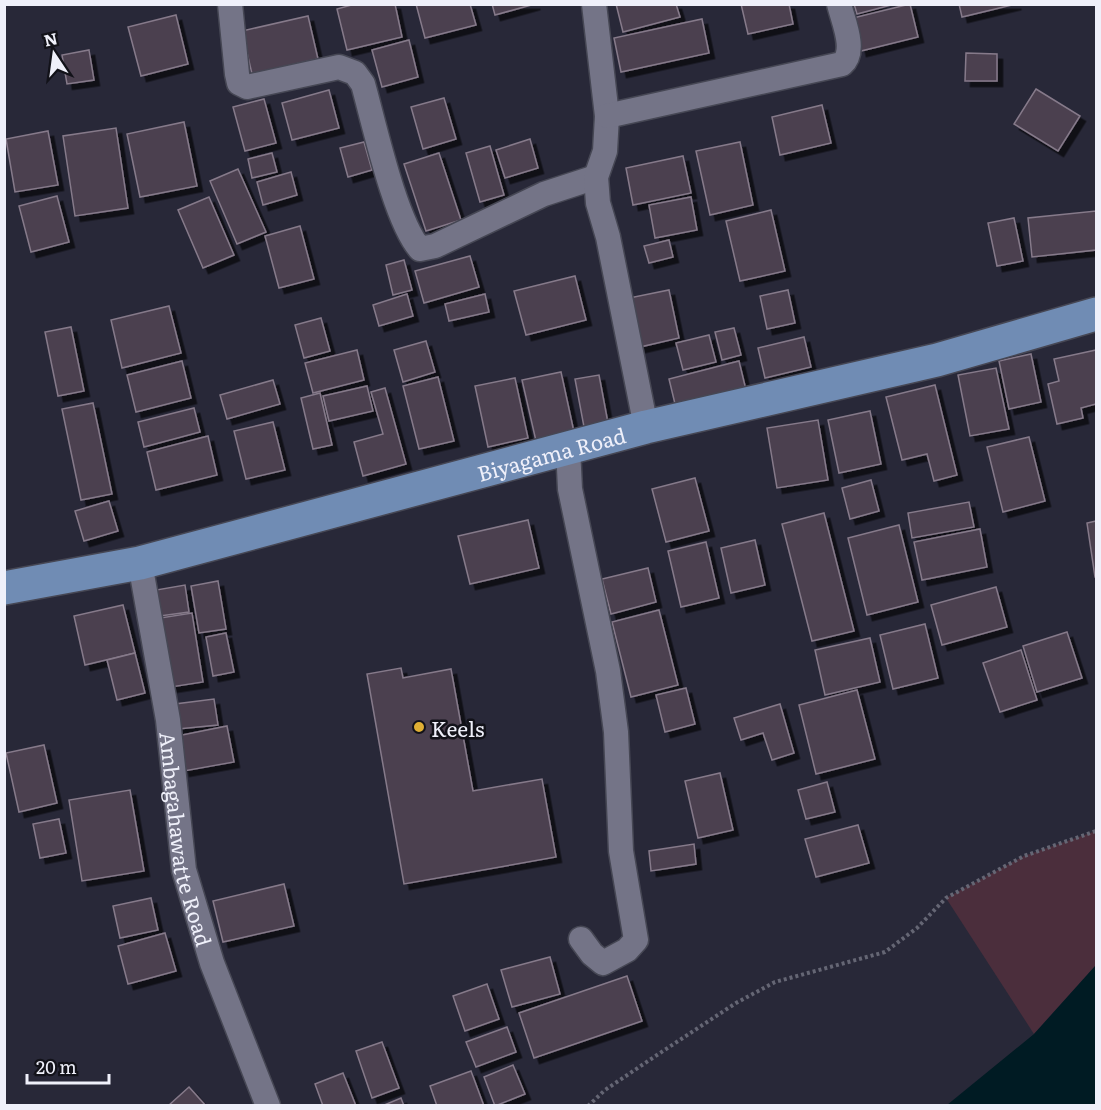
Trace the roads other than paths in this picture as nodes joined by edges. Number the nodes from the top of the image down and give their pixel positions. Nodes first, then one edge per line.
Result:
1 (230, 4) edge
2 (594, 4) edge
3 (839, 4) edge
4 (607, 116) junction
5 (596, 177) junction
6 (1096, 314) edge
7 (646, 427) junction
8 (568, 448) junction
9 (140, 563) junction
10 (4, 588) edge
11 (581, 939) dead end
12 (268, 1106) edge

1 - 5 street
2 - 4 street
3 - 4 street
4 - 5 street
5 - 7 street
6 - 7 main road, Biyagama Road
7 - 8 main road, Biyagama Road
8 - 9 main road, Biyagama Road
8 - 11 street
9 - 10 main road, Biyagama Road
9 - 12 street, Ambagahawatte Road

